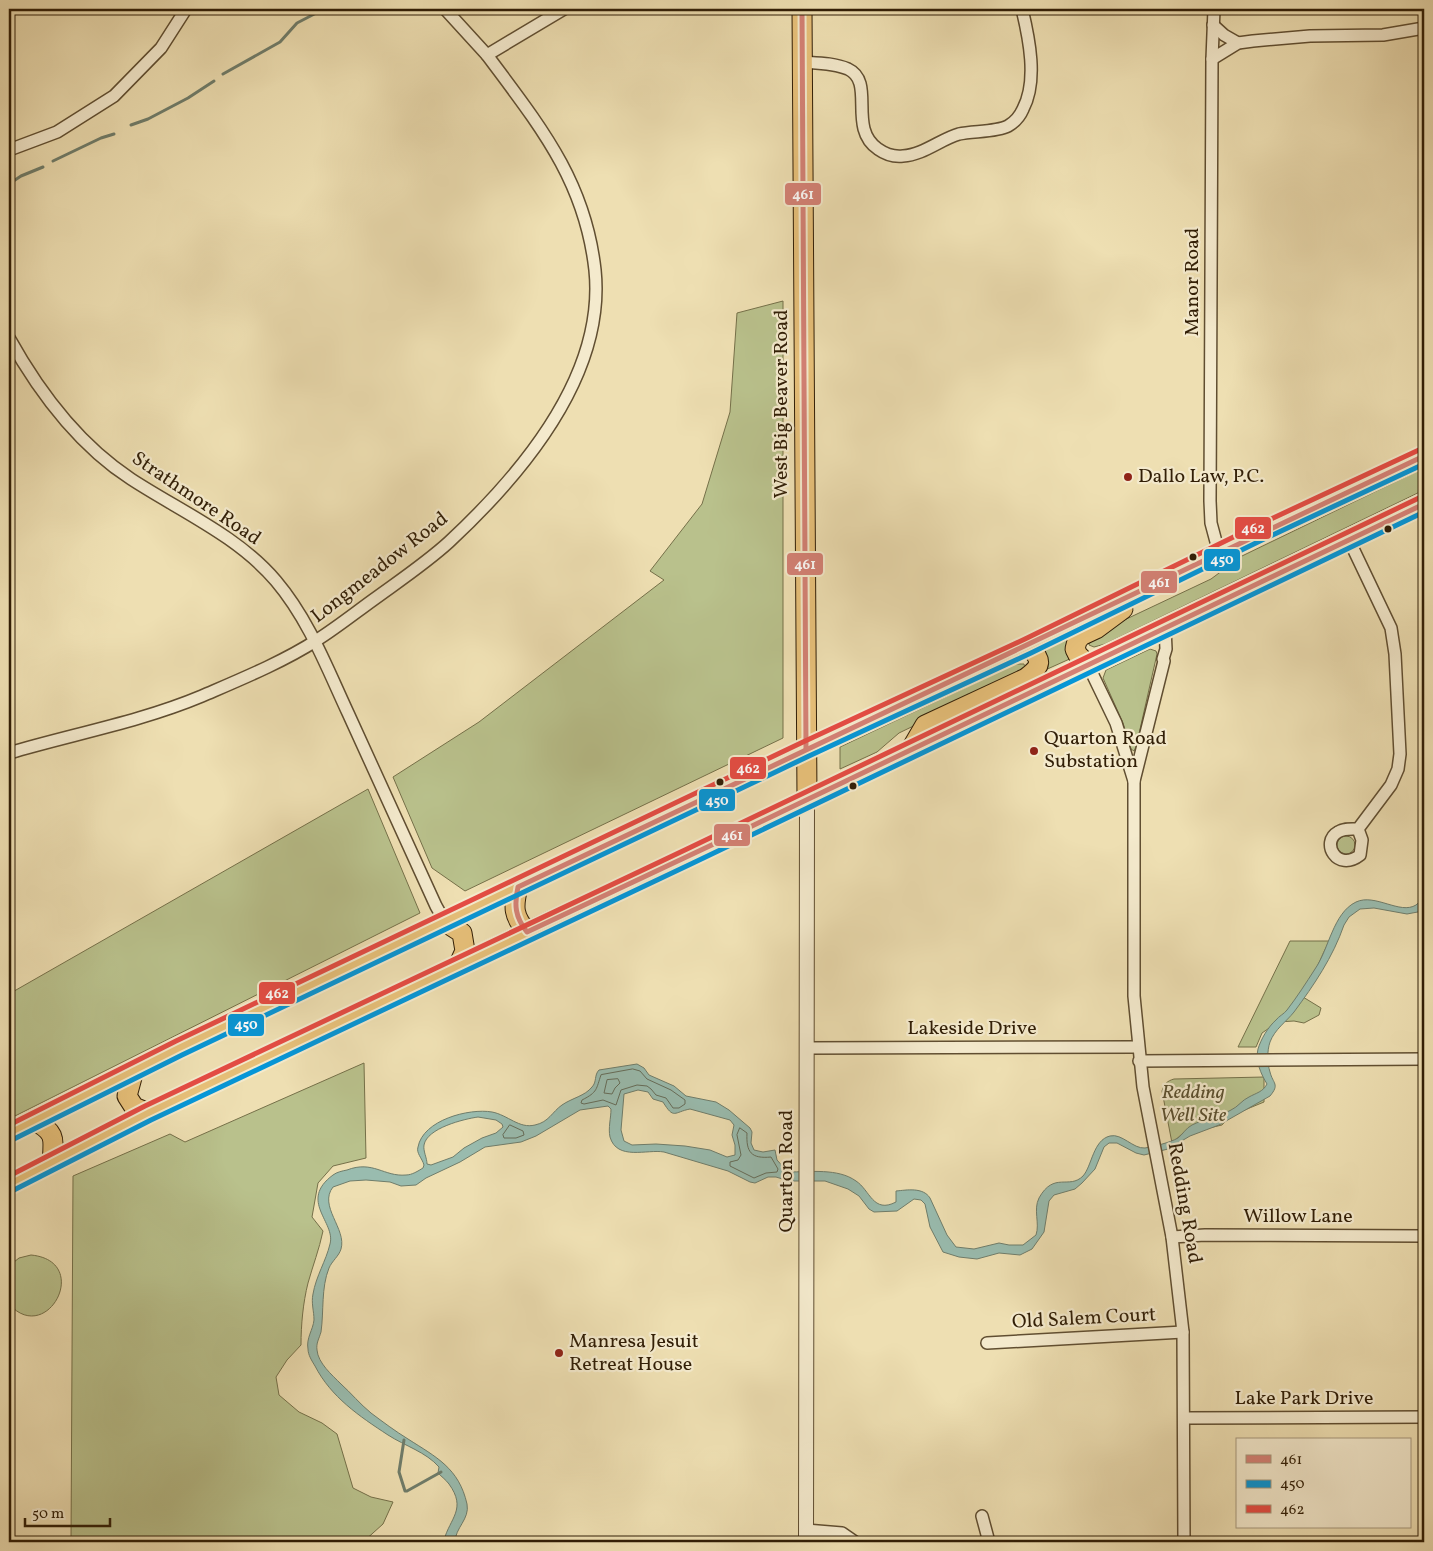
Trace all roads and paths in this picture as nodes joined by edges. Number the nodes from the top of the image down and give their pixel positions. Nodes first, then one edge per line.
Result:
1 (186, 9) edge
2 (445, 9) edge
3 (564, 9) edge
4 (802, 9) edge
5 (1021, 9) edge
6 (1214, 9) edge
7 (1213, 25) junction
8 (1424, 28) edge
9 (1238, 43) junction
10 (487, 55) junction
11 (1212, 60) junction
12 (803, 62) junction
13 (9, 150) edge
14 (9, 338) edge
15 (1424, 456) edge
16 (1424, 504) edge
17 (1350, 540) junction
18 (1219, 553) junction
19 (1149, 588) junction
20 (1165, 628) junction
21 (315, 641) junction
22 (1028, 646) junction
23 (1088, 665) junction
24 (806, 749) junction
25 (911, 749) junction
26 (9, 753) edge
27 (1134, 781) junction
28 (807, 799) junction
29 (1358, 829) dead end
30 (518, 887) junction
31 (445, 922) junction
32 (526, 932) junction
33 (459, 964) junction
34 (807, 1048) junction
35 (1138, 1048) junction
36 (1424, 1059) edge
37 (1139, 1061) junction
38 (134, 1070) junction
39 (148, 1112) junction
40 (33, 1120) junction
41 (9, 1133) edge
42 (52, 1162) junction
43 (9, 1184) edge
44 (1424, 1236) edge
45 (1172, 1237) junction
46 (1183, 1332) junction
47 (987, 1343) dead end
48 (1424, 1417) edge
49 (1185, 1418) junction
50 (982, 1516) dead end
51 (806, 1536) edge
52 (855, 1542) edge
53 (989, 1542) edge
54 (1184, 1542) edge

1 - 13 street
2 - 10 street, Longmeadow Road
3 - 10 street
4 - 12 main road, West Big Beaver Road
5 - 12 street
6 - 7 street, Manor Road
7 - 9 street
7 - 11 street, Manor Road
8 - 9 street
9 - 11 street
10 - 21 street, Longmeadow Road
11 - 18 street, Manor Road
12 - 24 main road, West Big Beaver Road
14 - 21 street, Strathmore Road
15 - 18 main road
16 - 17 main road
17 - 20 main road
17 - 29 street
18 - 19 main road
19 - 22 main road
19 - 23 main road
20 - 23 main road
20 - 27 street, Redding Road
21 - 26 street, Longmeadow Road
21 - 31 street, Strathmore Road
22 - 24 main road
22 - 25 main road
23 - 25 main road
23 - 27 street, Redding Road
24 - 28 main road, West Big Beaver Road
24 - 30 main road
25 - 28 main road
27 - 35 street, Redding Road
28 - 32 main road
28 - 34 street, Quarton Road
30 - 31 main road
30 - 32 main road
31 - 33 main road
31 - 38 main road
32 - 33 main road
33 - 39 main road
34 - 35 street, Lakeside Drive
34 - 51 street, Quarton Road
35 - 37 street, Redding Road
36 - 37 street
37 - 45 street, Redding Road
38 - 39 main road
38 - 40 main road
39 - 42 main road
40 - 41 main road
40 - 42 main road
42 - 43 main road
44 - 45 street, Willow Lane
45 - 46 street, Redding Road
46 - 47 street, Old Salem Court
46 - 49 street, Redding Road
48 - 49 street, Lake Park Drive
49 - 54 street, Redding Road
50 - 53 street
51 - 52 street

